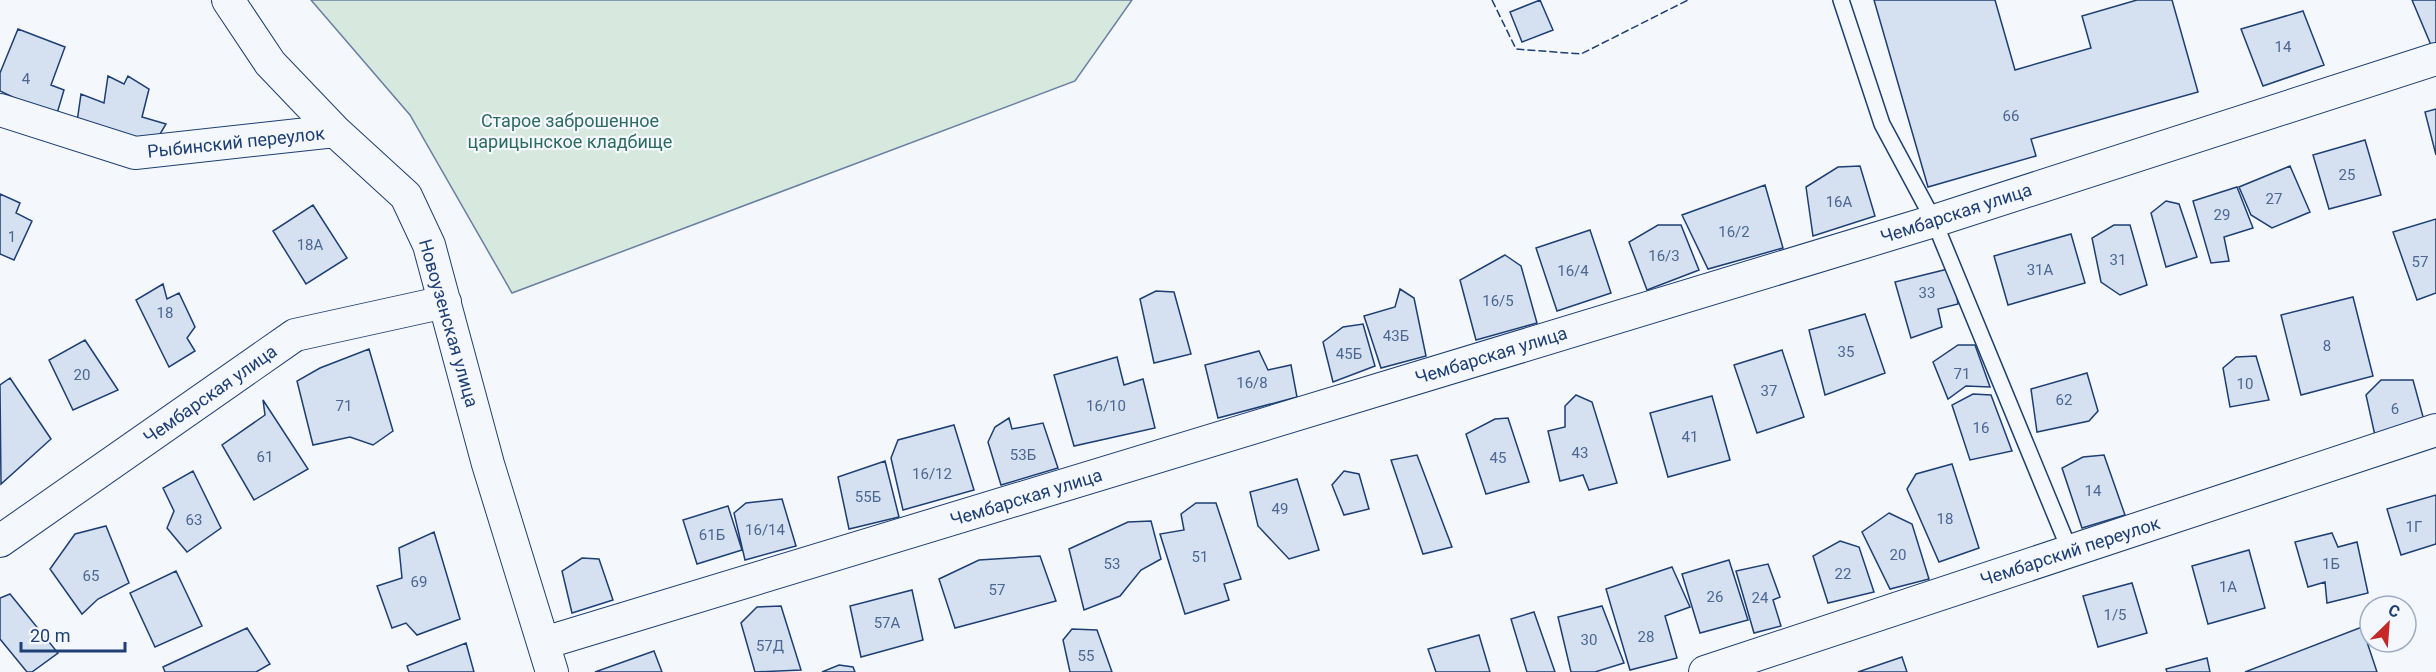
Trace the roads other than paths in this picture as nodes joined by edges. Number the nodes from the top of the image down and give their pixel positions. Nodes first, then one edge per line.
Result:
1 (228, 0) edge
2 (1841, 0) edge
3 (2436, 59) edge
4 (0, 110) edge
5 (335, 131) junction
6 (1934, 221) junction
7 (445, 302) junction
8 (2436, 430) edge
9 (0, 541) edge
10 (2070, 551) junction
11 (548, 657) edge
12 (1705, 672) edge

1 - 5 street, Новоузенская улица
2 - 6 lane
3 - 6 street, Чембарская улица
4 - 5 street, Рыбинский переулок
5 - 7 street, Новоузенская улица
6 - 10 lane
6 - 11 street, Чембарская улица
7 - 9 street, Чембарская улица
7 - 11 street, Новоузенская улица
8 - 10 street, Чембарский переулок
10 - 12 street, Чембарский переулок

